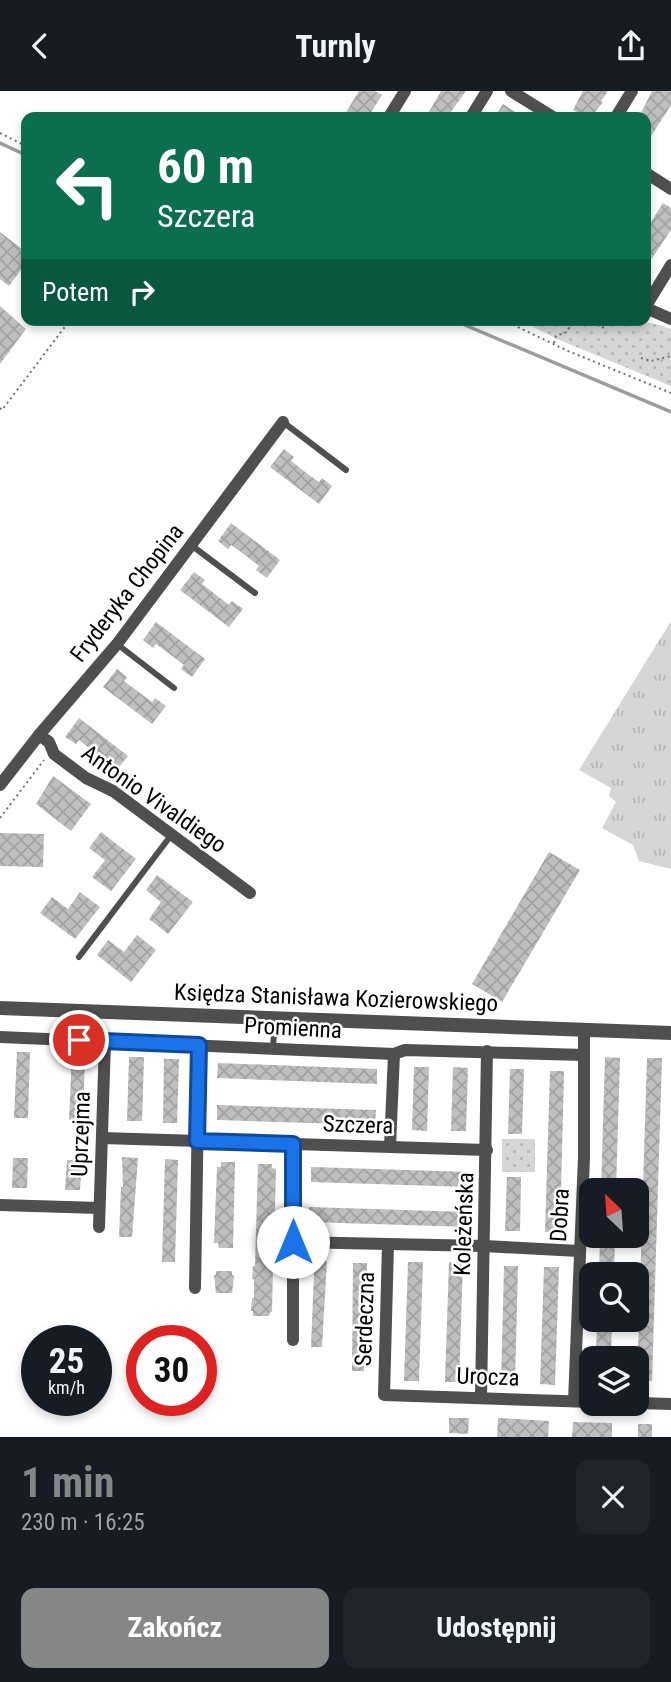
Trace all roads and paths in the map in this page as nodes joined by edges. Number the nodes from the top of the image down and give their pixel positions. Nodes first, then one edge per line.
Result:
1 (405, 91) edge
2 (487, 91) edge
3 (511, 91) edge
4 (632, 91) edge
5 (391, 112) edge
6 (474, 112) edge
7 (545, 112) edge
8 (619, 112) edge
9 (0, 133) edge
10 (21, 144) edge
11 (651, 176) edge
12 (671, 188) edge
13 (671, 265) edge
14 (651, 299) edge
15 (651, 309) edge
16 (671, 319) edge
17 (65, 326) edge
18 (516, 326) edge
19 (570, 326) edge
20 (600, 326) edge
21 (607, 330) dead end
22 (554, 344) junction
23 (671, 356) edge
24 (641, 358) dead end
25 (614, 363) dead end
26 (612, 368) junction
27 (671, 393) edge
28 (0, 408) edge
29 (283, 422) joint
30 (345, 470) dead end
31 (191, 545) junction
32 (255, 593) dead end
33 (117, 644) junction
34 (174, 688) dead end
35 (39, 734) junction
36 (52, 749) junction
37 (0, 785) edge
38 (0, 818) edge
39 (172, 834) junction
40 (250, 893) dead end
41 (79, 957) dead end
42 (0, 1008) edge
43 (275, 1019) junction
44 (584, 1030) junction
45 (671, 1033) edge
46 (0, 1037) edge
47 (105, 1041) junction
48 (199, 1045) junction
49 (273, 1048) junction
50 (487, 1052) junction
51 (394, 1054) junction
52 (584, 1055) junction
53 (102, 1138) junction
54 (197, 1141) junction
55 (293, 1144) junction
56 (390, 1147) junction
57 (487, 1150) junction
58 (0, 1205) edge
59 (99, 1208) junction
60 (99, 1227) dead end
61 (293, 1242) junction
62 (388, 1245) junction
63 (484, 1246) junction
64 (579, 1251) junction
65 (195, 1287) dead end
66 (293, 1340) dead end
67 (384, 1395) joint
68 (481, 1398) junction
69 (574, 1401) junction
70 (579, 1401) edge
71 (649, 1403) edge
72 (671, 1404) edge

1 - 5 street
2 - 6 street
3 - 7 street
4 - 8 street
9 - 10 path
11 - 12 street
13 - 14 street
15 - 16 street
17 - 28 path
18 - 22 path
19 - 22 path
20 - 21 path
22 - 26 path
23 - 24 path
25 - 26 path
26 - 27 path
29 - 30 lane
29 - 31 street, Fryderyka Chopina
31 - 32 lane
31 - 33 street, Fryderyka Chopina
33 - 34 lane
33 - 35 street, Fryderyka Chopina
35 - 36 street, Antonio Vivaldiego
35 - 37 street, Fryderyka Chopina
36 - 38 path
36 - 39 street, Antonio Vivaldiego
39 - 40 street, Antonio Vivaldiego
39 - 41 lane
42 - 43 street, Księdza Stanisława Kozierowskiego
43 - 44 street, Księdza Stanisława Kozierowskiego
43 - 49 lane
44 - 45 street, Księdza Stanisława Kozierowskiego
44 - 52 street, Dobra
46 - 47 street, Promienna
47 - 48 street, Promienna
47 - 53 street, Uprzejma
48 - 49 street, Promienna
48 - 54 street
49 - 51 street, Promienna
50 - 51 street, Promienna
50 - 52 street, Promienna
50 - 57 street, Koleżeńska
51 - 56 street
52 - 64 street, Dobra
53 - 54 street, Szczera
53 - 59 street, Uprzejma
54 - 55 street, Szczera
54 - 65 street
55 - 56 street, Szczera
55 - 61 street
56 - 57 street, Szczera
57 - 63 street, Koleżeńska
58 - 59 street
59 - 60 street, Uprzejma
61 - 62 street
61 - 66 street
62 - 63 street
62 - 67 street, Serdeczna
63 - 64 street
63 - 68 street, Koleżeńska
64 - 69 street, Dobra
67 - 68 street, Urocza
68 - 69 street, Urocza
69 - 70 street, Urocza
71 - 72 street

